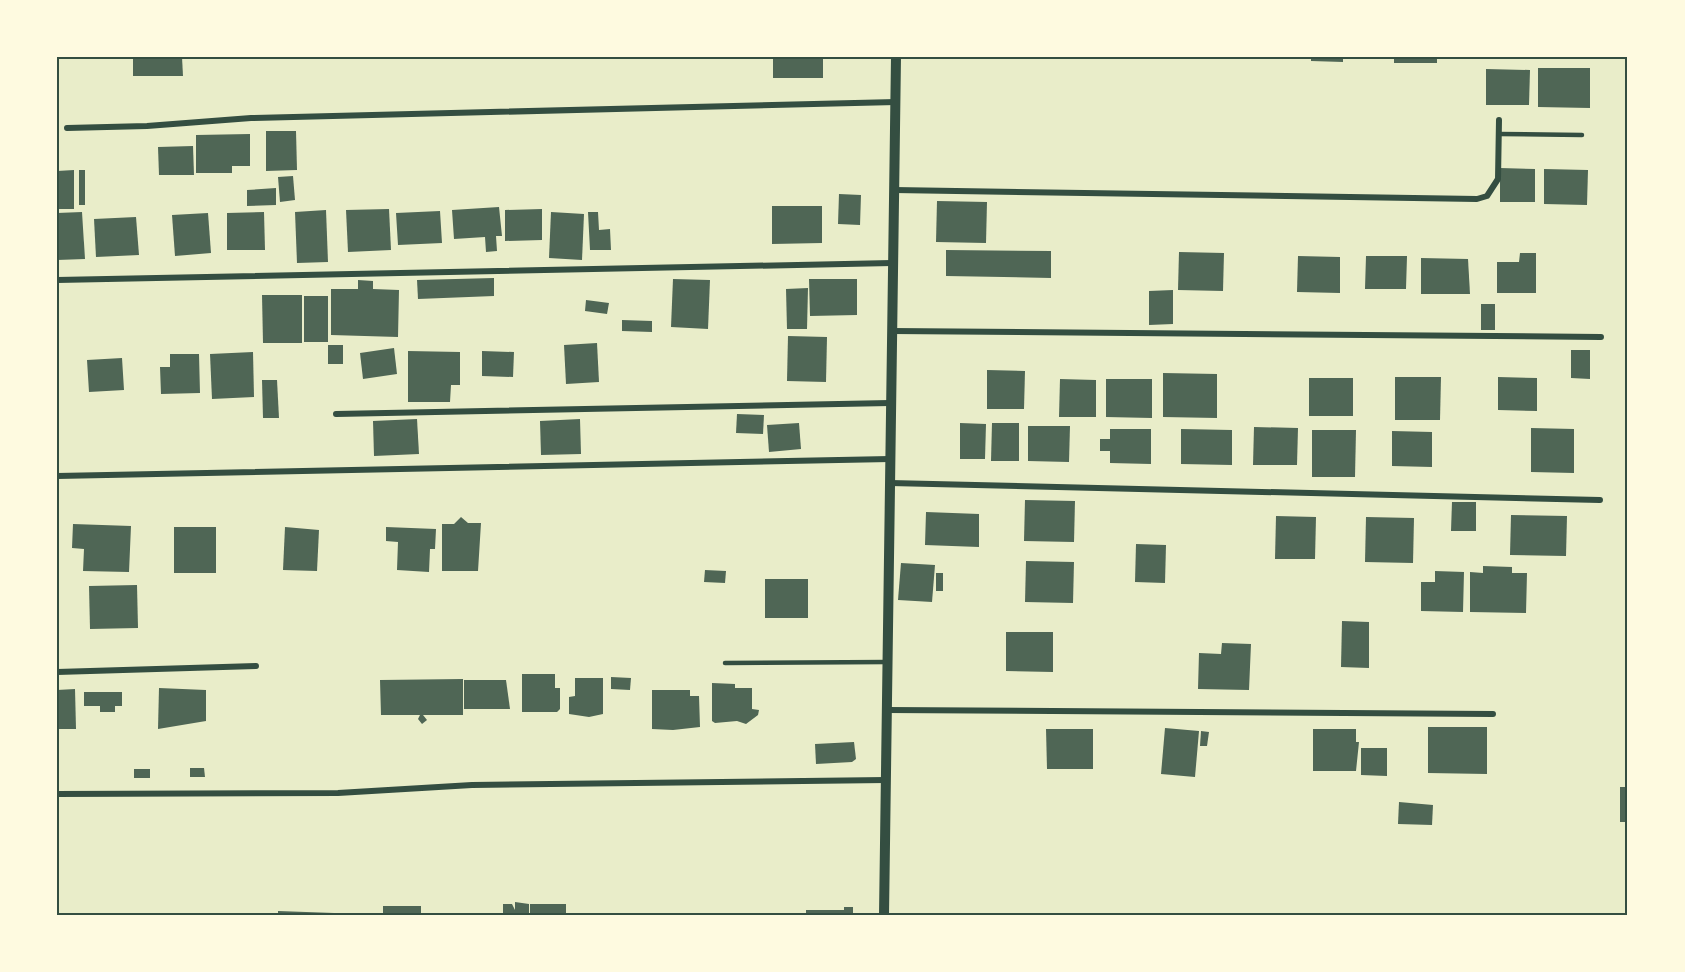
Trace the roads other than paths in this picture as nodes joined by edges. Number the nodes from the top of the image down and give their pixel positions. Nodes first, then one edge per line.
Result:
1 (896, 57) edge
2 (896, 102) junction
3 (1499, 120) dead end
4 (67, 128) dead end
5 (1499, 134) junction
6 (1582, 135) dead end
7 (894, 190) junction
8 (892, 263) junction
9 (57, 280) edge
10 (892, 331) junction
11 (1601, 337) dead end
12 (890, 403) junction
13 (336, 414) dead end
14 (890, 459) junction
15 (57, 476) edge
16 (889, 483) junction
17 (1600, 500) dead end
18 (887, 662) junction
19 (725, 663) dead end
20 (256, 666) dead end
21 (57, 672) edge
22 (886, 710) junction
23 (1493, 714) dead end
24 (886, 780) junction
25 (57, 794) edge
26 (884, 915) edge

1 - 2 street
2 - 4 street
2 - 7 street
3 - 5 street
5 - 6 lane
5 - 7 street
7 - 8 street
8 - 9 street
8 - 10 street
10 - 11 street
10 - 12 street
12 - 13 street
12 - 14 street
14 - 15 street
14 - 16 street
16 - 17 street
16 - 18 street
18 - 19 lane
18 - 22 street
20 - 21 street
22 - 23 street
22 - 24 street
24 - 25 street
24 - 26 street

